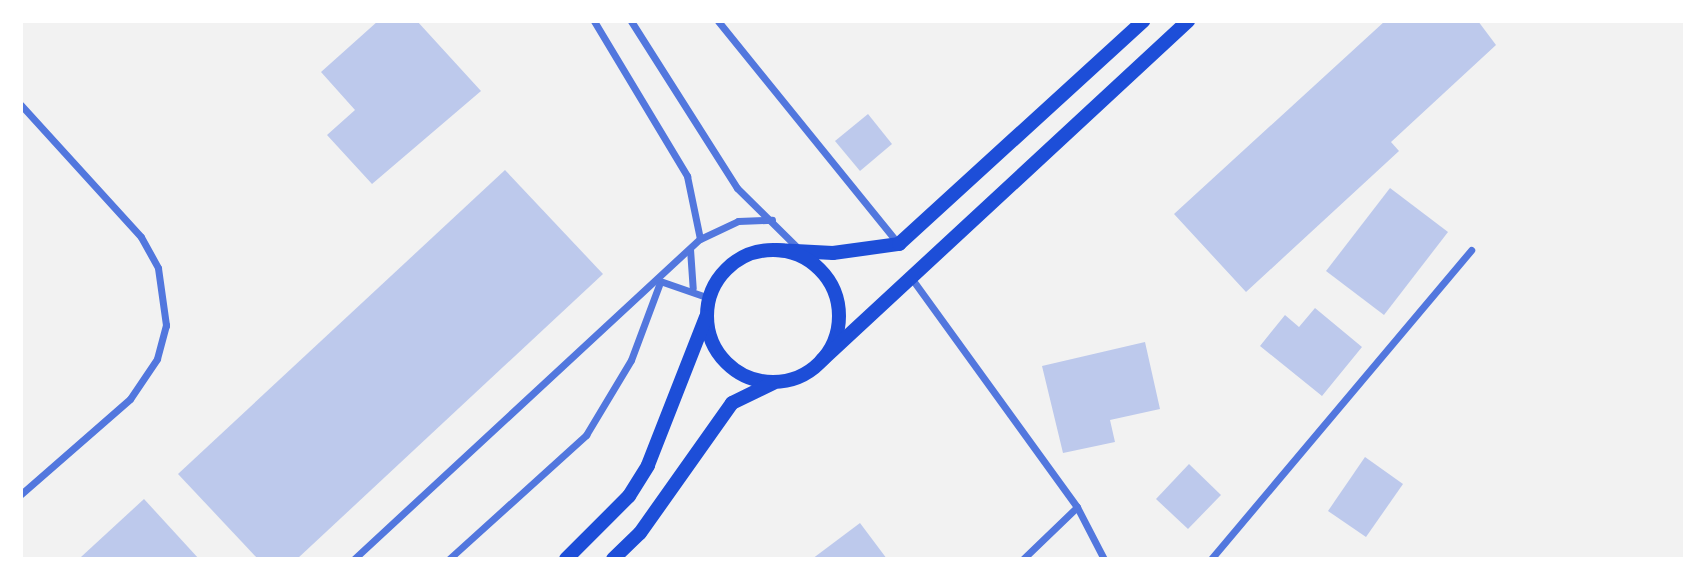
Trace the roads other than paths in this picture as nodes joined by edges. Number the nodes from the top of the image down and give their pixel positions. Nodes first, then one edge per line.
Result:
1 (594, 21) edge
2 (631, 21) edge
3 (718, 21) edge
4 (1143, 21) edge
5 (1188, 21) edge
6 (21, 105) edge
7 (772, 220) junction
8 (700, 239) junction
9 (899, 244) junction
10 (690, 249) junction
11 (1471, 250) dead end
12 (807, 257) junction
13 (912, 279) junction
14 (660, 281) junction
15 (693, 288) junction
16 (709, 298) junction
17 (707, 316) junction
18 (822, 360) junction
19 (775, 382) junction
20 (21, 494) edge
21 (1077, 507) junction
22 (354, 559) edge
23 (449, 559) edge
24 (566, 559) edge
25 (613, 559) edge
26 (1023, 559) edge
27 (1104, 559) edge
28 (1210, 559) edge

1 - 8 street
2 - 7 street
3 - 9 street
4 - 9 main road
5 - 13 main road
6 - 20 street
7 - 8 street
7 - 12 street
8 - 10 street
9 - 12 main road
10 - 14 street
10 - 15 street
11 - 28 street
12 - 16 main road
12 - 18 main road
13 - 18 main road
13 - 21 street
14 - 15 street
14 - 22 street
14 - 23 street
15 - 16 street
16 - 17 main road
17 - 19 main road
17 - 24 main road
18 - 19 main road
19 - 25 main road
21 - 26 street
21 - 27 street

